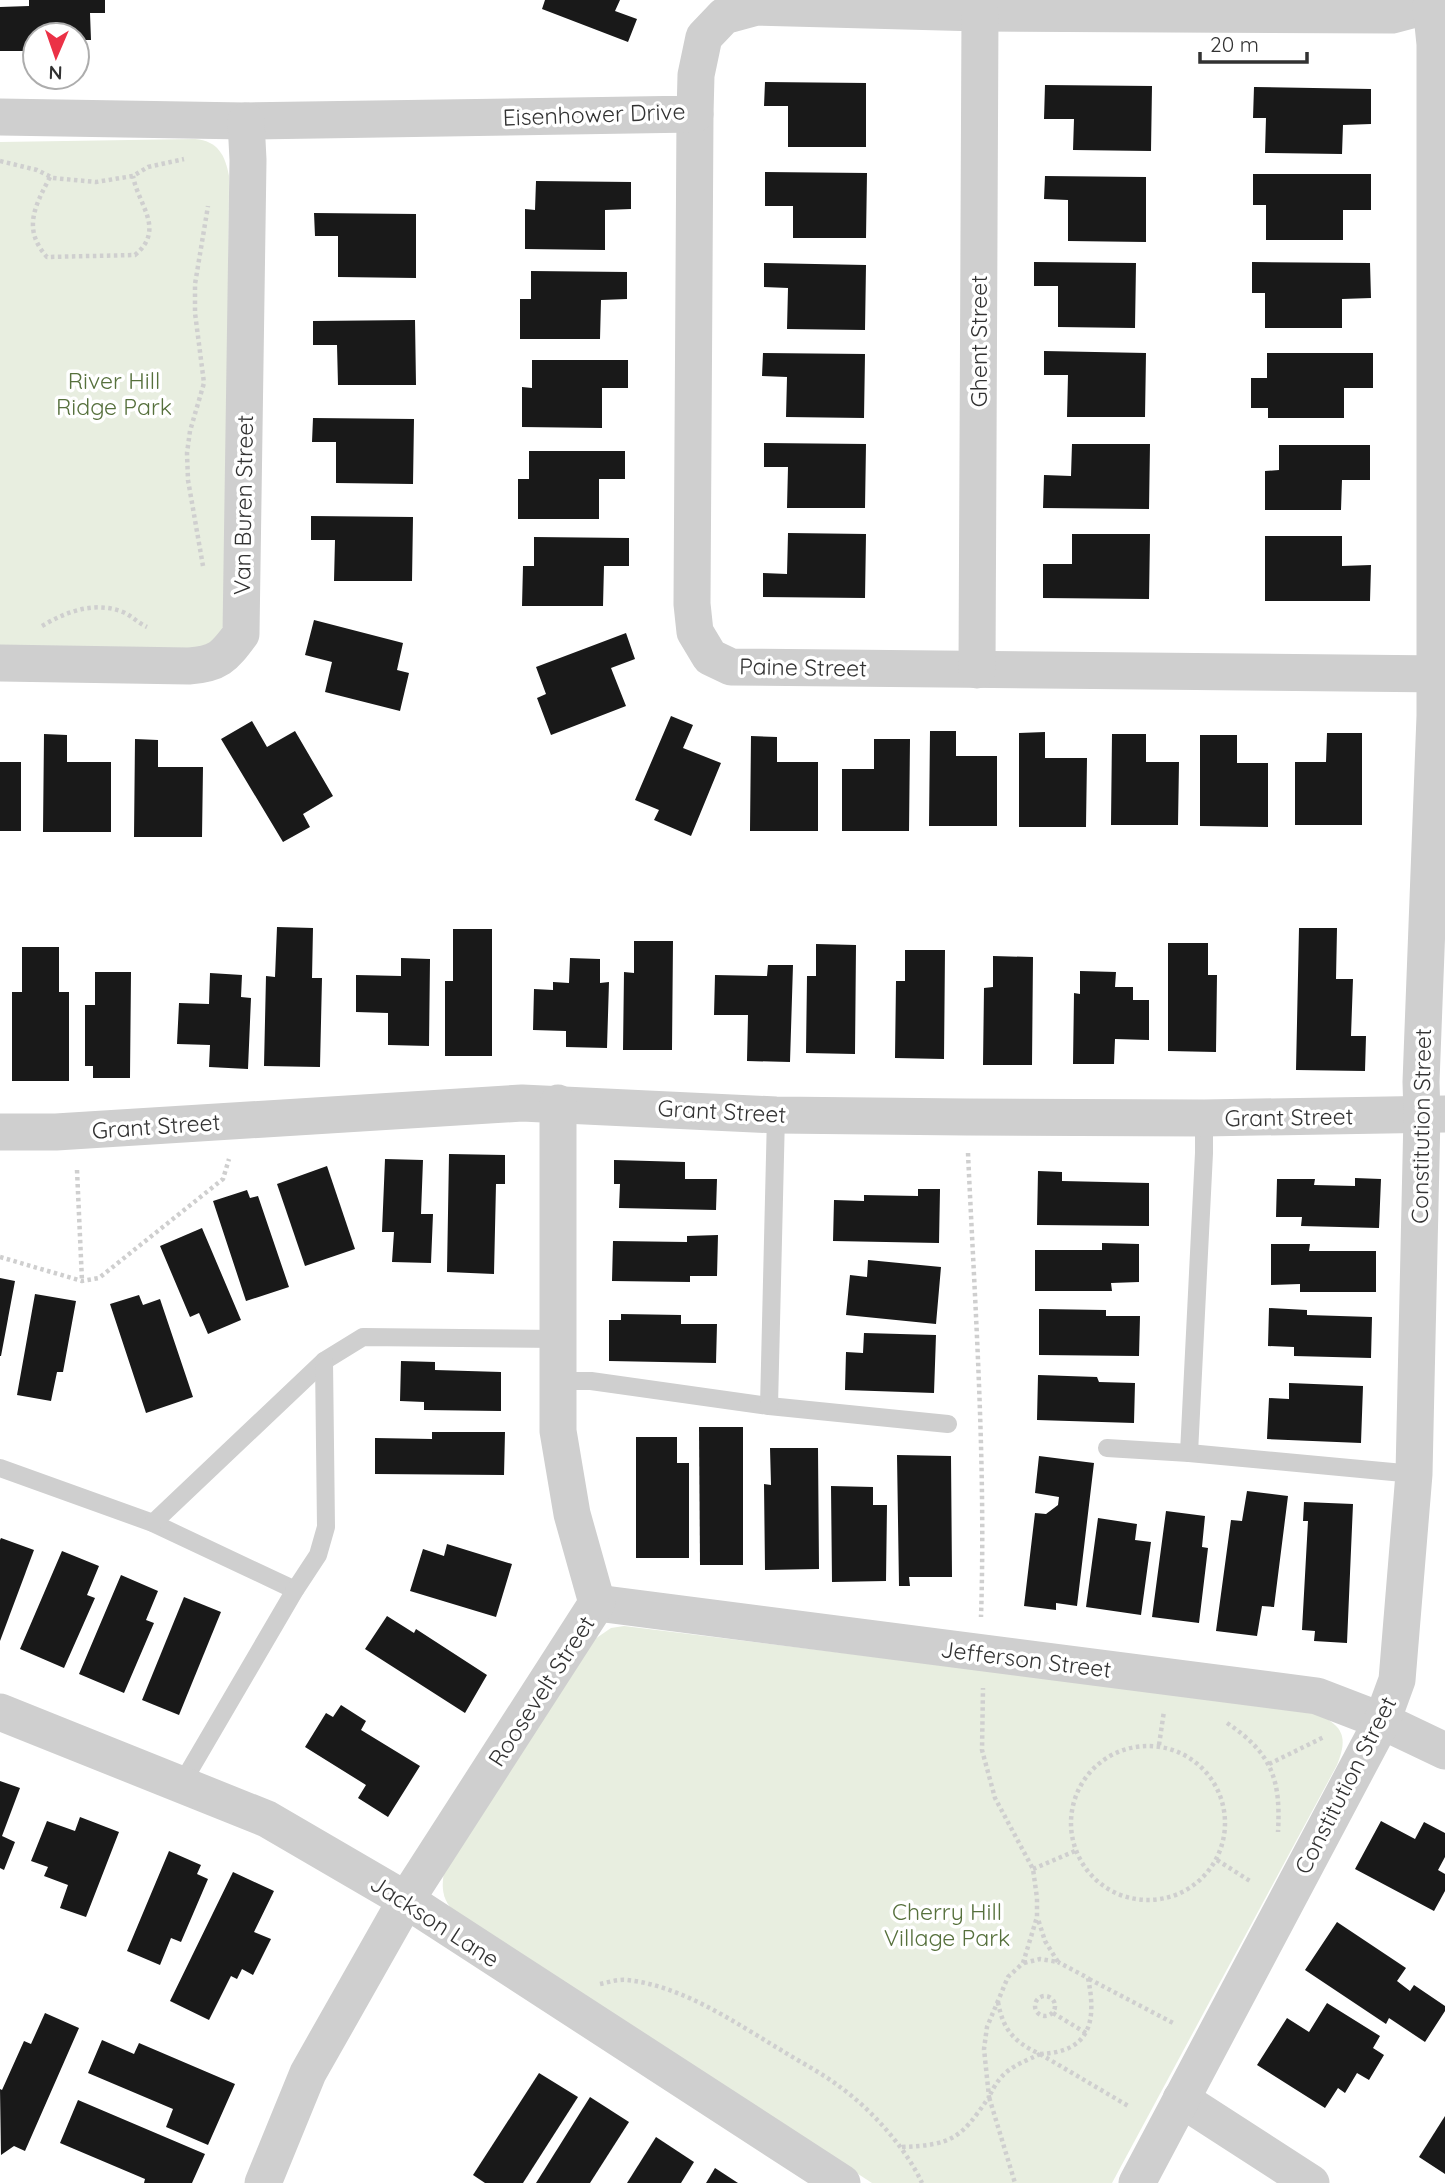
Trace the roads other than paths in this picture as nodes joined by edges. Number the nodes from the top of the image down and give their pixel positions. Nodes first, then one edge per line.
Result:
1 (1438, 3) edge
2 (980, 13) junction
3 (695, 114) junction
4 (0, 117) edge
5 (246, 121) junction
6 (0, 663) edge
7 (976, 670) junction
8 (1440, 675) edge
9 (558, 1103) junction
10 (1433, 1114) edge
11 (776, 1115) junction
12 (1204, 1118) junction
13 (0, 1132) edge
14 (559, 1339) junction
15 (324, 1361) junction
16 (559, 1381) junction
17 (769, 1406) junction
18 (948, 1424) dead end
19 (1107, 1448) dead end
20 (1189, 1453) junction
21 (0, 1468) edge
22 (1414, 1474) junction
23 (153, 1523) junction
24 (295, 1590) junction
25 (597, 1603) junction
26 (0, 1712) edge
27 (1381, 1721) junction
28 (1445, 1751) edge
29 (181, 1785) junction
30 (407, 1900) junction
31 (1181, 2099) junction
32 (263, 2183) edge
33 (842, 2183) edge
34 (1137, 2183) edge
35 (1311, 2183) edge

1 - 2 street, Eisenhower Drive
1 - 8 street, Constitution Street
2 - 3 street, Eisenhower Drive
2 - 7 street, Ghent Street
3 - 5 street, Eisenhower Drive
3 - 7 street, Paine Street
4 - 5 street, Eisenhower Drive
5 - 6 street, Van Buren Street
7 - 8 street, Paine Street
8 - 10 street, Constitution Street
9 - 11 street, Grant Street
9 - 13 street, Grant Street
9 - 14 street, Roosevelt Street
10 - 12 street, Grant Street
10 - 22 street, Constitution Street
11 - 12 street, Grant Street
11 - 17 lane
12 - 20 lane
14 - 15 lane
14 - 16 street, Roosevelt Street
15 - 23 lane
15 - 24 lane
16 - 17 lane
16 - 25 street, Roosevelt Street
17 - 18 lane
19 - 20 lane
20 - 22 lane
21 - 23 lane
22 - 27 street, Constitution Street
23 - 24 lane
24 - 29 lane
25 - 27 street, Jefferson Street
25 - 30 street, Roosevelt Street
26 - 29 street, Jackson Lane
27 - 28 street, Jefferson Street
27 - 31 street, Constitution Street
29 - 30 street, Jackson Lane
30 - 32 street, Roosevelt Street
30 - 33 street, Jackson Lane
31 - 34 street, Constitution Street
31 - 35 street

